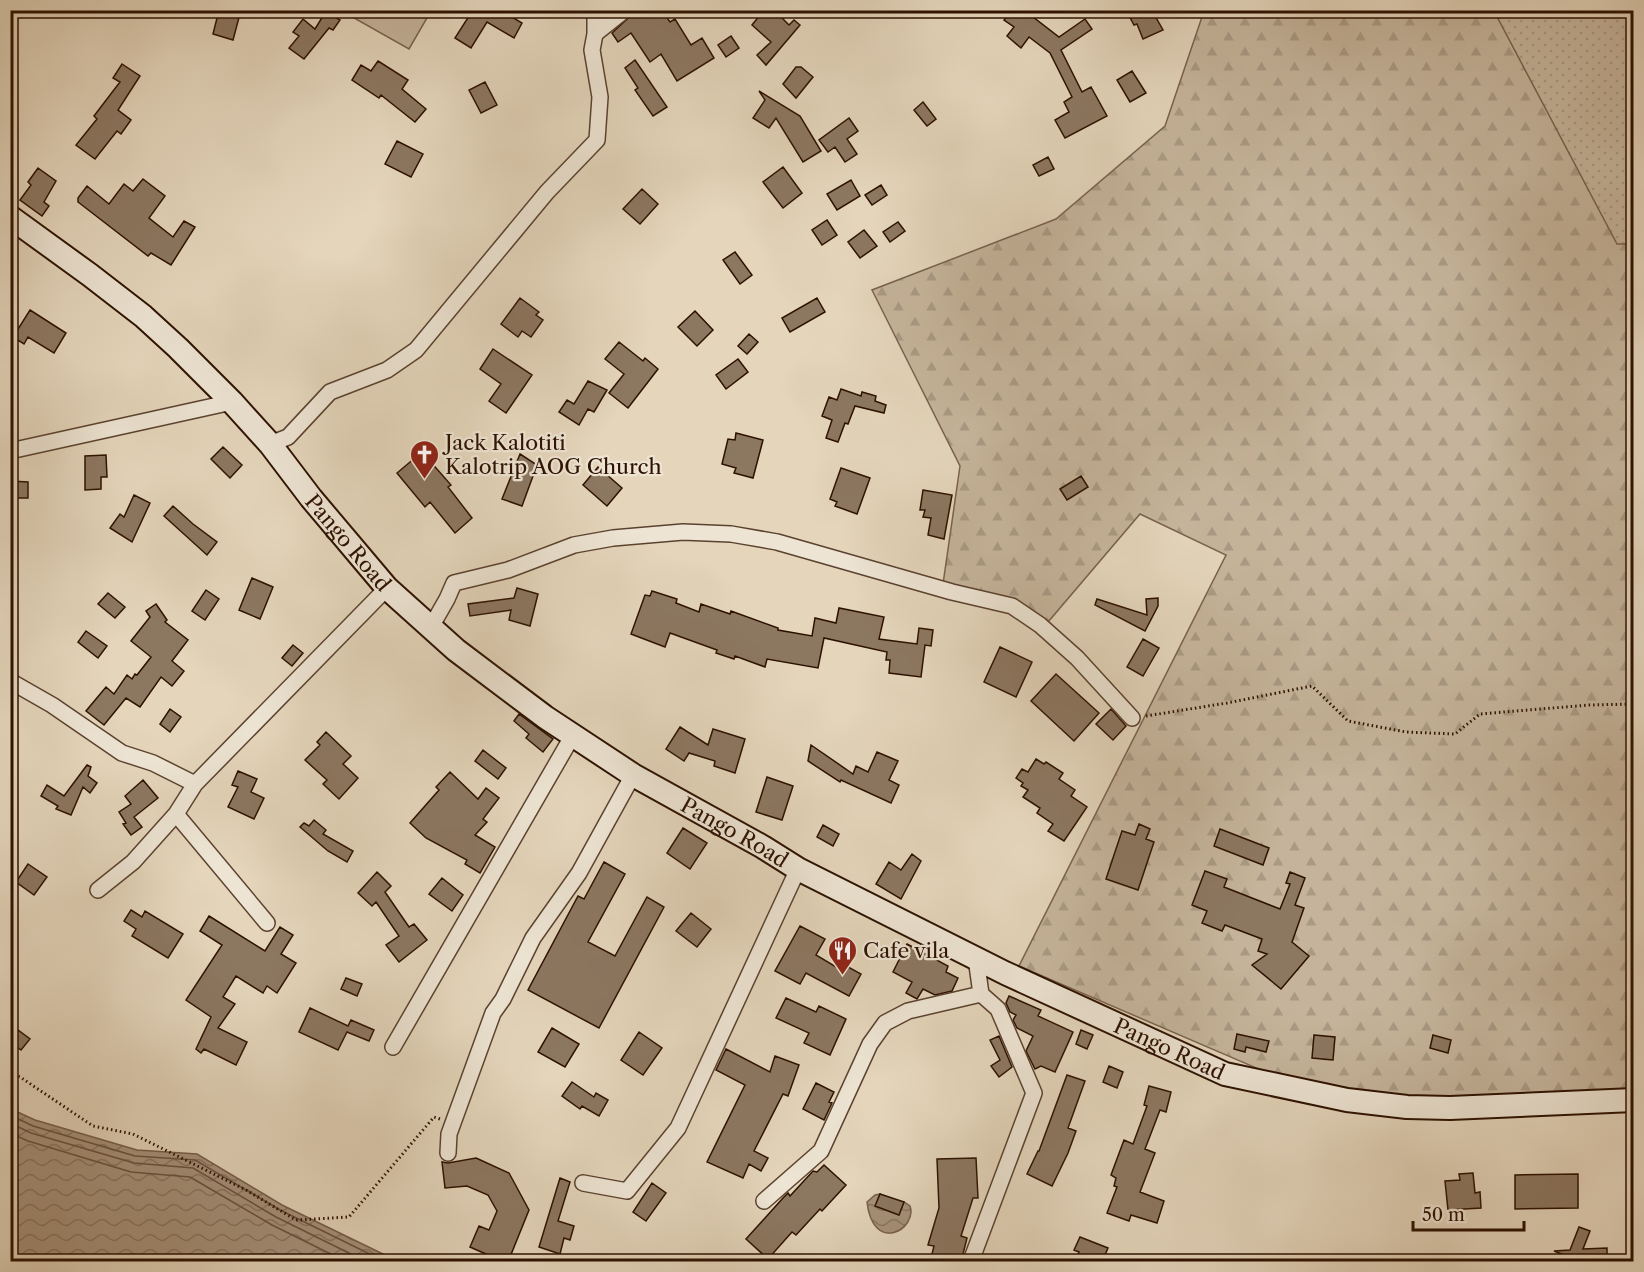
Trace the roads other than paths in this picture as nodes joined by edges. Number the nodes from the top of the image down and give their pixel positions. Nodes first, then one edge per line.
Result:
1 (595, 10) edge
2 (624, 10) edge
3 (595, 34) junction
4 (10, 217) edge
5 (232, 402) junction
6 (270, 444) junction
7 (10, 451) edge
8 (387, 588) junction
9 (431, 627) junction
10 (10, 681) edge
11 (1132, 718) road end
12 (573, 735) junction
13 (633, 775) junction
14 (195, 784) junction
15 (176, 814) junction
16 (798, 869) junction
17 (98, 890) dead end
18 (267, 923) dead end
19 (976, 958) junction
20 (981, 994) junction
21 (393, 1047) dead end
22 (1634, 1100) edge
23 (448, 1153) dead end
24 (583, 1183) dead end
25 (764, 1201) dead end
26 (971, 1261) edge

1 - 3 street
2 - 3 street
3 - 6 street
4 - 5 street, Pango Road
5 - 6 street, Pango Road
5 - 7 street
6 - 8 street, Pango Road
8 - 9 street, Pango Road
8 - 14 street
9 - 11 street
9 - 12 street, Pango Road
10 - 14 street
12 - 13 street, Pango Road
12 - 21 street
13 - 16 street, Pango Road
13 - 23 street
14 - 15 street
15 - 17 street
15 - 18 street
16 - 19 street, Pango Road
16 - 24 street
19 - 20 street
19 - 22 street, Pango Road
20 - 25 street
20 - 26 street

